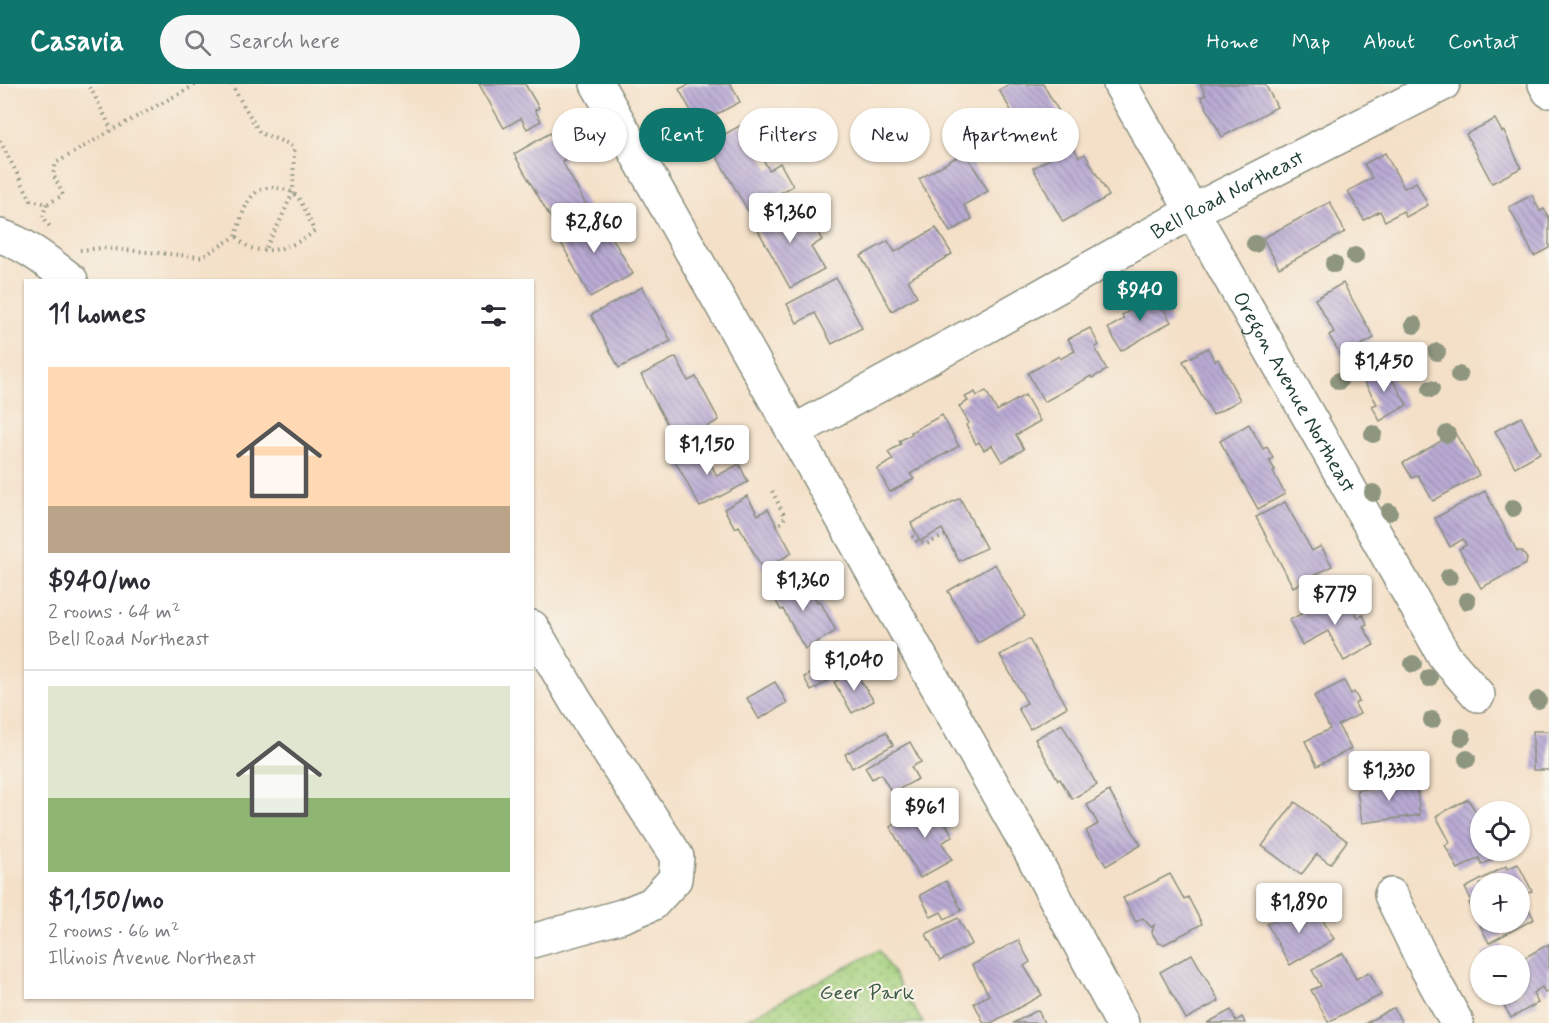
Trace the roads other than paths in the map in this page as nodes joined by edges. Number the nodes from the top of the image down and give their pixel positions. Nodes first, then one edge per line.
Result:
1 (597, 84) edge
2 (1120, 84) edge
3 (1443, 84) edge
4 (1545, 84) edge
5 (1549, 91) edge
6 (1193, 211) junction
7 (0, 236) edge
8 (72, 266) edge
9 (793, 432) junction
10 (534, 630) edge
11 (1478, 695) dead end
12 (1391, 895) dead end
13 (534, 940) edge
14 (1122, 1023) edge
15 (1457, 1023) edge

1 - 9 street
2 - 6 street, Oregon Avenue Northeast
3 - 6 street, Bell Road Northeast
4 - 5 street
6 - 9 street, Bell Road Northeast
6 - 11 street, Oregon Avenue Northeast
7 - 8 street
9 - 14 street
10 - 13 street
12 - 15 street

